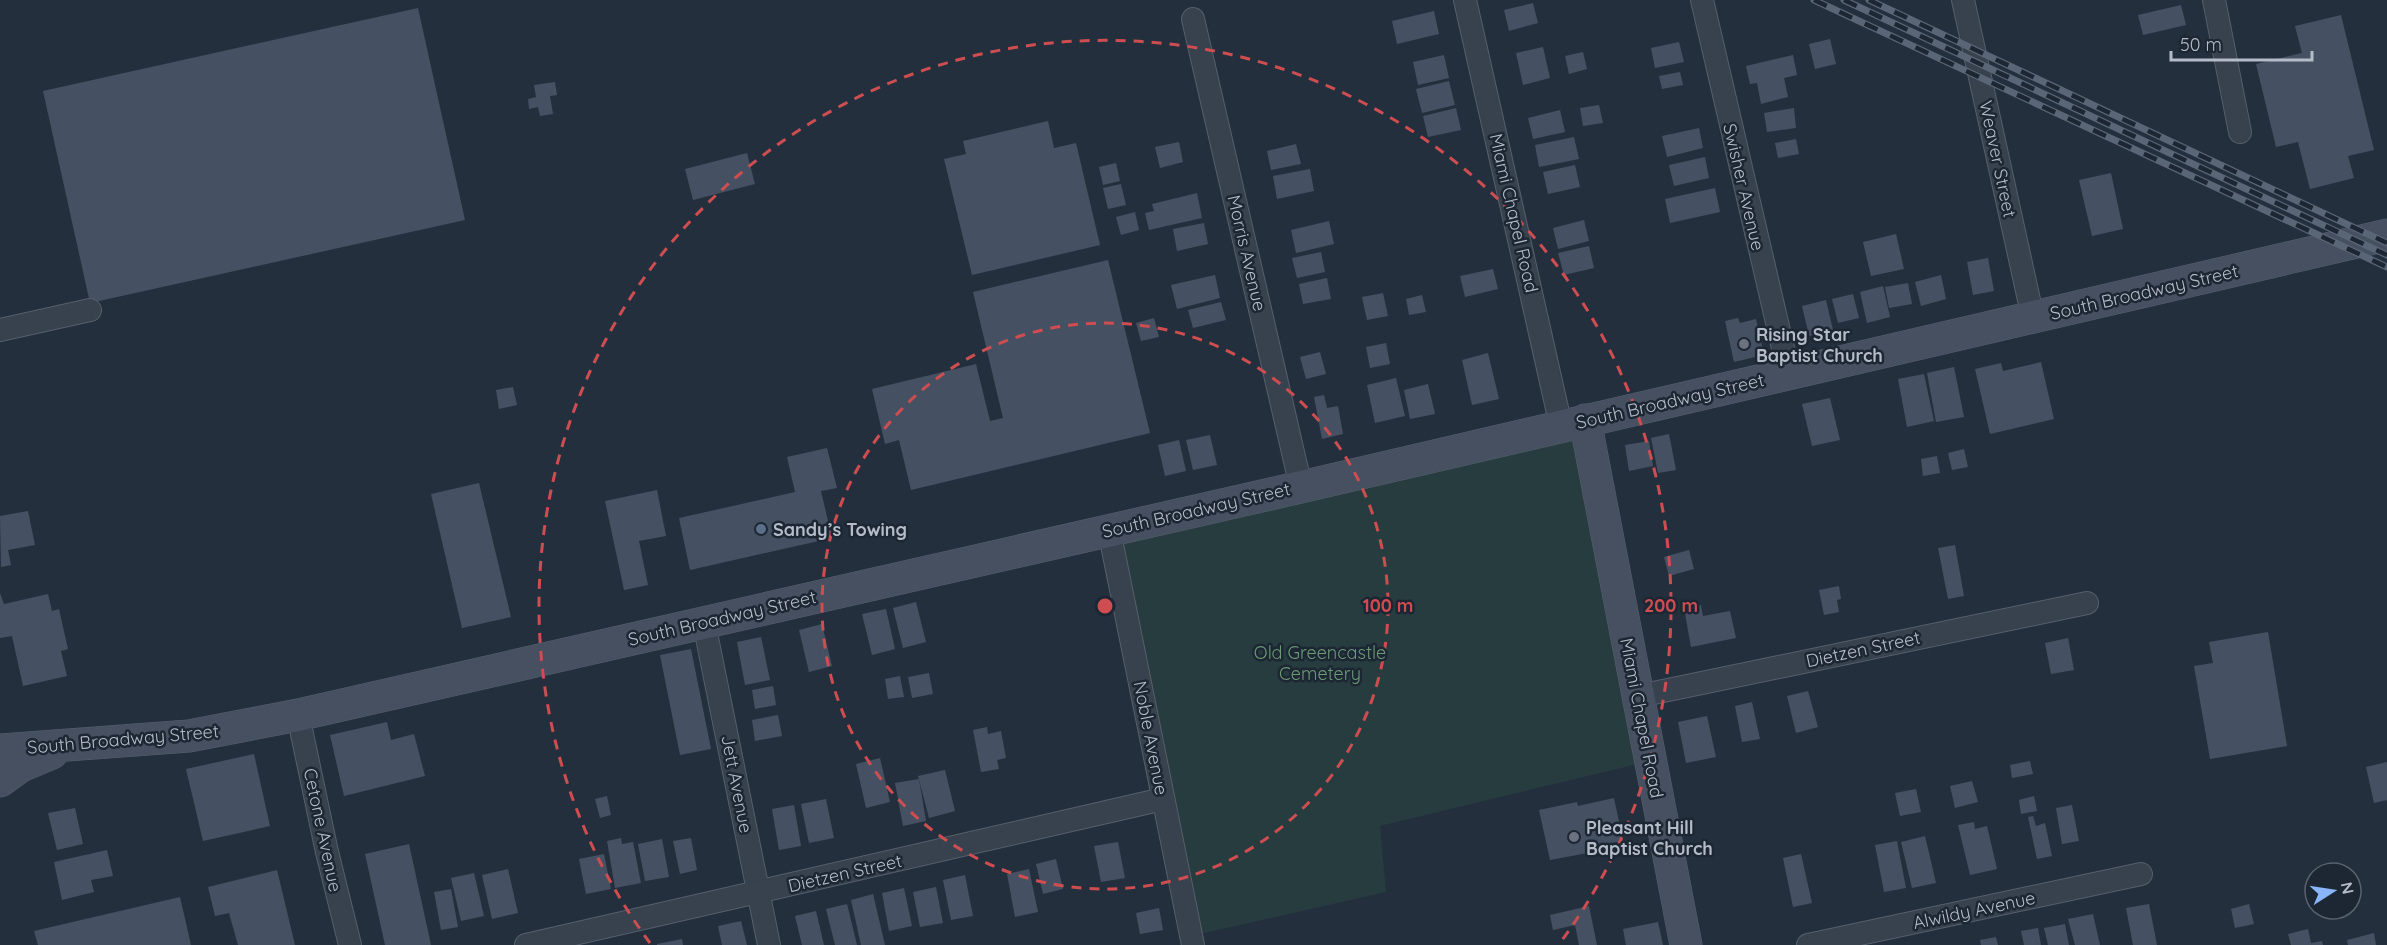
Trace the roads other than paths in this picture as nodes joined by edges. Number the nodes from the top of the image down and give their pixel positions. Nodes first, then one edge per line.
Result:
1 (1465, 0) edge
2 (1701, 0) edge
3 (1963, 0) edge
4 (2214, 0) edge
5 (1193, 19) dead end
6 (2240, 132) dead end
7 (2387, 235) edge
8 (90, 310) dead end
9 (2033, 318) junction
10 (0, 330) edge
11 (1789, 374) junction
12 (1573, 423) junction
13 (1301, 487) junction
14 (1109, 530) junction
15 (2086, 603) dead end
16 (704, 622) junction
17 (1639, 696) junction
18 (298, 715) junction
19 (0, 731) edge
20 (69, 745) junction
21 (0, 750) edge
22 (0, 781) edge
23 (1163, 799) junction
24 (2141, 874) dead end
25 (759, 893) junction
26 (350, 945) edge
27 (526, 945) edge
28 (769, 945) edge
29 (1192, 945) edge
30 (1686, 945) edge
31 (1808, 945) edge

1 - 12 street, Miami Chapel Road
2 - 11 street, Swisher Avenue
3 - 9 street, Weaver Street
4 - 6 street
5 - 13 street, Morris Avenue
7 - 9 street, South Broadway Street
8 - 10 street
9 - 11 street, South Broadway Street
11 - 12 street, South Broadway Street
12 - 13 street, South Broadway Street
12 - 17 street, Miami Chapel Road
13 - 14 street, South Broadway Street
14 - 16 street, South Broadway Street
14 - 23 street, Noble Avenue
15 - 17 street, Dietzen Street
16 - 18 street, South Broadway Street
16 - 25 street, Jett Avenue
17 - 30 street, Miami Chapel Road
18 - 20 street, South Broadway Street
18 - 26 street, Cetone Avenue
19 - 20 street
20 - 21 street, South Broadway Street
20 - 22 street
23 - 25 street, Dietzen Street
23 - 29 street, Noble Avenue
24 - 31 street, Alwildy Avenue
25 - 27 street, Dietzen Street
25 - 28 street, Jett Avenue

